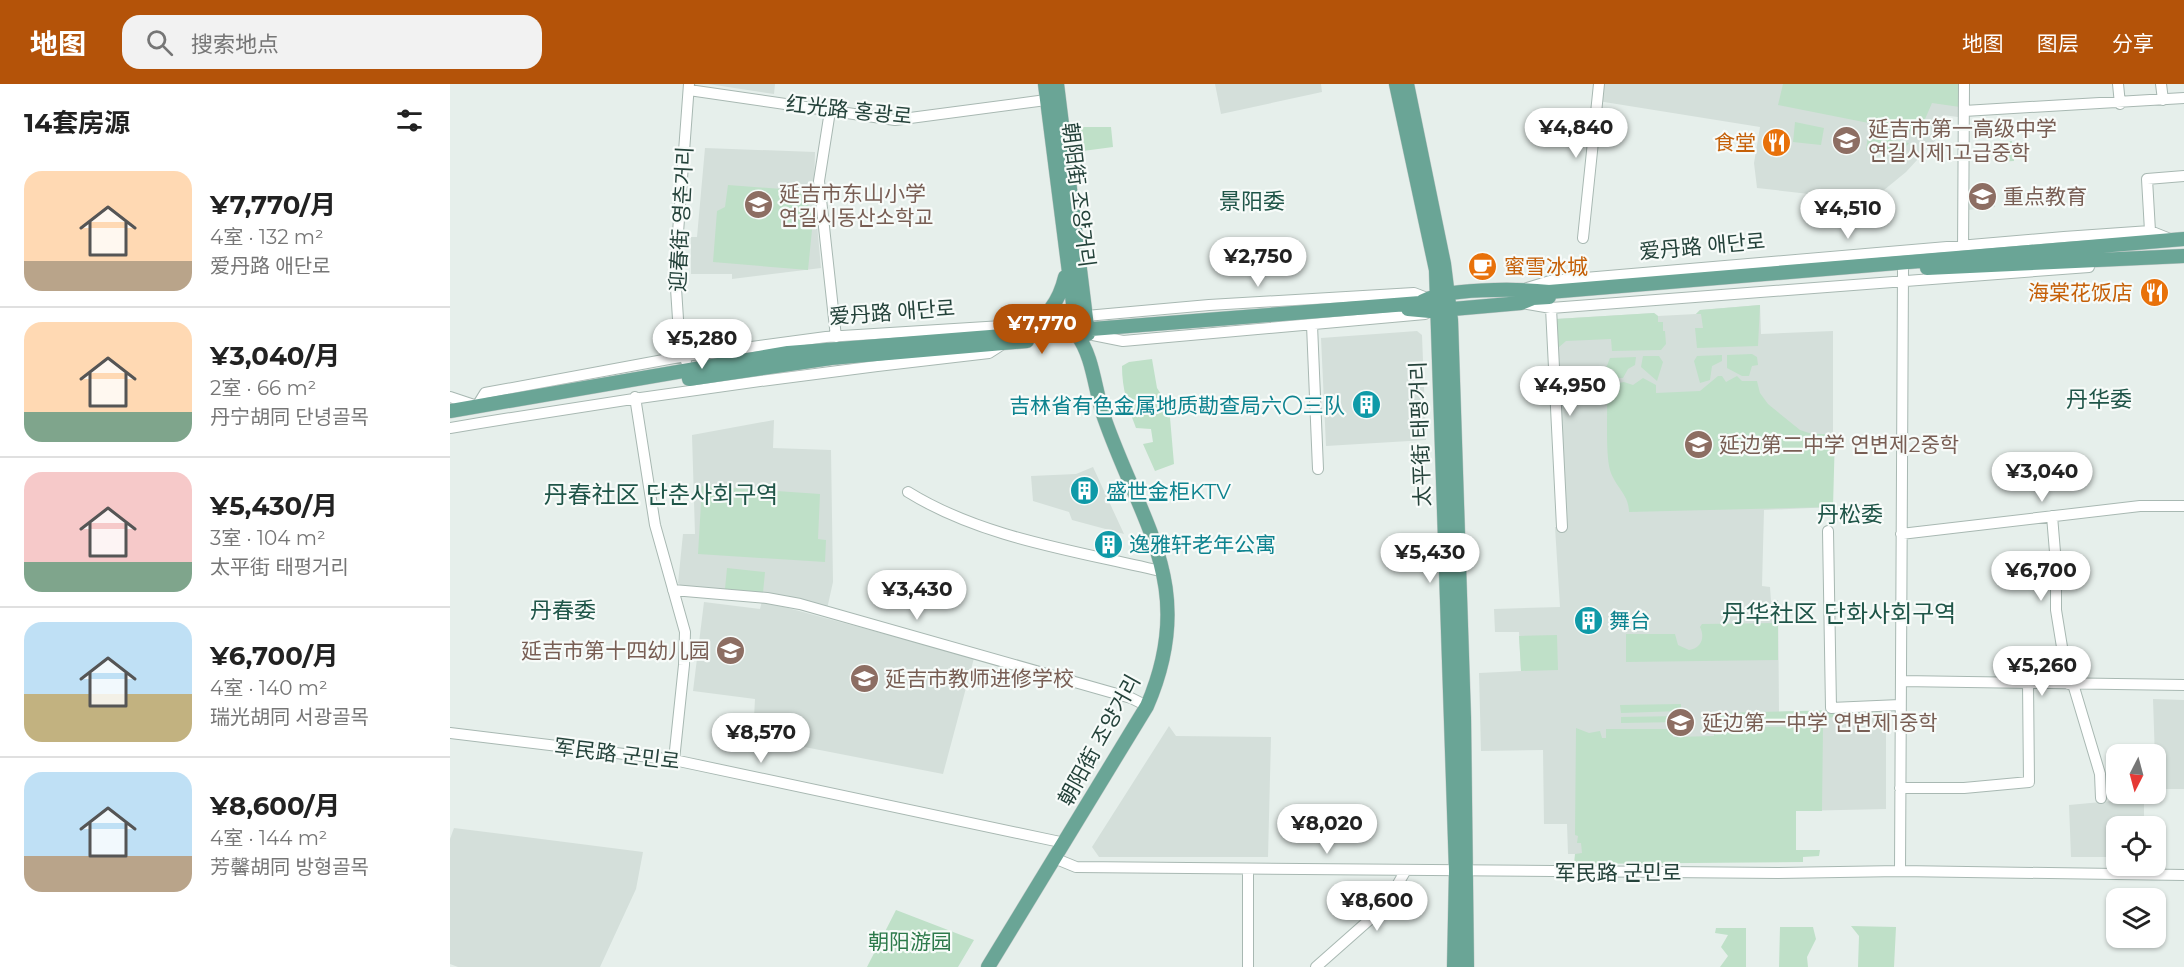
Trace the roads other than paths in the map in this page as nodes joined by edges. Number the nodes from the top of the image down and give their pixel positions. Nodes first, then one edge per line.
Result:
1 (1045, 84) edge
2 (1057, 84) edge
3 (1396, 84) edge
4 (1407, 84) edge
5 (1599, 84) edge
6 (1964, 84) edge
7 (2118, 84) edge
8 (2161, 84) edge
9 (689, 87) edge
10 (2184, 98) edge
11 (1046, 100) junction
12 (2163, 100) junction
13 (2120, 104) junction
14 (830, 111) junction
15 (1964, 111) junction
16 (2184, 176) edge
17 (2150, 231) junction
18 (1583, 238) dead end
19 (2179, 239) edge
20 (1963, 251) junction
21 (2184, 256) edge
22 (1067, 266) junction
23 (1902, 274) junction
24 (1522, 296) junction
25 (1438, 303) junction
26 (1551, 308) junction
27 (1311, 325) junction
28 (1032, 328) junction
29 (1082, 329) junction
30 (836, 337) junction
31 (685, 356) junction
32 (689, 380) junction
33 (450, 397) edge
34 (635, 397) junction
35 (477, 406) junction
36 (450, 411) edge
37 (450, 418) edge
38 (450, 428) edge
39 (1318, 469) dead end
40 (908, 492) dead end
41 (2184, 506) edge
42 (2052, 516) junction
43 (1562, 527) dead end
44 (1828, 531) dead end
45 (1901, 534) junction
46 (1164, 573) junction
47 (673, 590) junction
48 (1901, 681) junction
49 (2028, 683) junction
50 (2070, 684) junction
51 (2184, 685) edge
52 (1899, 705) junction
53 (1147, 706) junction
54 (450, 734) edge
55 (674, 760) junction
56 (1900, 788) junction
57 (2101, 798) dead end
58 (1065, 843) junction
59 (1054, 858) junction
60 (1248, 869) junction
61 (1406, 870) junction
62 (1462, 871) junction
63 (1900, 871) junction
64 (2184, 875) edge
65 (988, 967) edge
66 (1248, 967) edge
67 (1316, 967) edge
68 (1454, 967) edge
69 (1467, 967) edge

1 - 11 main road, 朝阳街 조양거리
2 - 29 main road, 朝阳街 조양거리
3 - 25 main road, 太平街 태평거리
4 - 25 main road, 太平街 태평거리
5 - 18 street
6 - 15 street
7 - 13 street
8 - 12 street
9 - 14 street, 红光路 홍광로
9 - 31 street, 迎春街 영춘거리
10 - 12 street
11 - 14 street, 红光路 홍광로
11 - 22 main road, 朝阳街 조양거리
12 - 13 street
13 - 15 street
14 - 30 street
15 - 20 street
16 - 17 street
17 - 19 street, 爱丹路 애단로
17 - 20 street, 爱丹路 애단로
19 - 20 main road, 爱丹路 애단로
20 - 24 main road, 爱丹路 애단로
21 - 23 main road, 爱丹路 애단로
22 - 28 main road
22 - 29 main road, 朝阳街 조양거리
23 - 24 main road, 爱丹路 애단로
23 - 26 street, 爱丹路 애단로
23 - 45 street
24 - 25 main road, 爱丹路 애단로
24 - 26 street, 爱丹路 애단로
25 - 27 street, 爱丹路 애단로
25 - 29 main road, 爱丹路 애단로
25 - 29 street, 爱丹路 애단로
25 - 62 main road, 太平街 태평거리
26 - 43 street
27 - 29 street, 爱丹路 애단로
27 - 39 street
28 - 29 main road, 爱丹路 애단로
28 - 30 street, 爱丹路 애단로
28 - 32 main road, 爱丹路 애단로
29 - 32 main road, 爱丹路 애단로
29 - 46 main road, 朝阳街 조양거리
30 - 31 street, 爱丹路 애단로
31 - 32 street, 迎春街 영춘거리
31 - 35 street, 爱丹路 애단로
32 - 34 street, 爱丹路 애단로
32 - 35 main road, 爱丹路 애단로
32 - 37 main road, 爱丹路 애단로
33 - 35 street, 爱丹路 애단로
34 - 38 street, 爱丹路 애단로
34 - 47 street
35 - 36 main road, 爱丹路 애단로
40 - 46 street
41 - 42 street
42 - 45 street
42 - 50 street
44 - 52 street
45 - 48 street
46 - 53 main road, 朝阳街 조양거리
47 - 53 street
47 - 55 street
48 - 49 street
48 - 52 street
49 - 50 street
49 - 56 street
50 - 51 street
50 - 57 street
52 - 56 street
53 - 58 main road, 朝阳街 조양거리
54 - 55 street, 军民路 군민로
55 - 58 street, 军民路 군민로
56 - 63 street
58 - 59 main road, 朝阳街 조양거리
59 - 60 street, 军民路 군민로
59 - 65 main road, 朝阳街 조양거리
60 - 61 street, 军民路 군민로
60 - 66 street
61 - 62 street, 军民路 군민로
61 - 67 street
62 - 63 street, 军民路 군민로
62 - 68 main road, 太平街 태평거리
62 - 69 main road, 太平街 태평거리
63 - 64 street, 军民路 군민로

